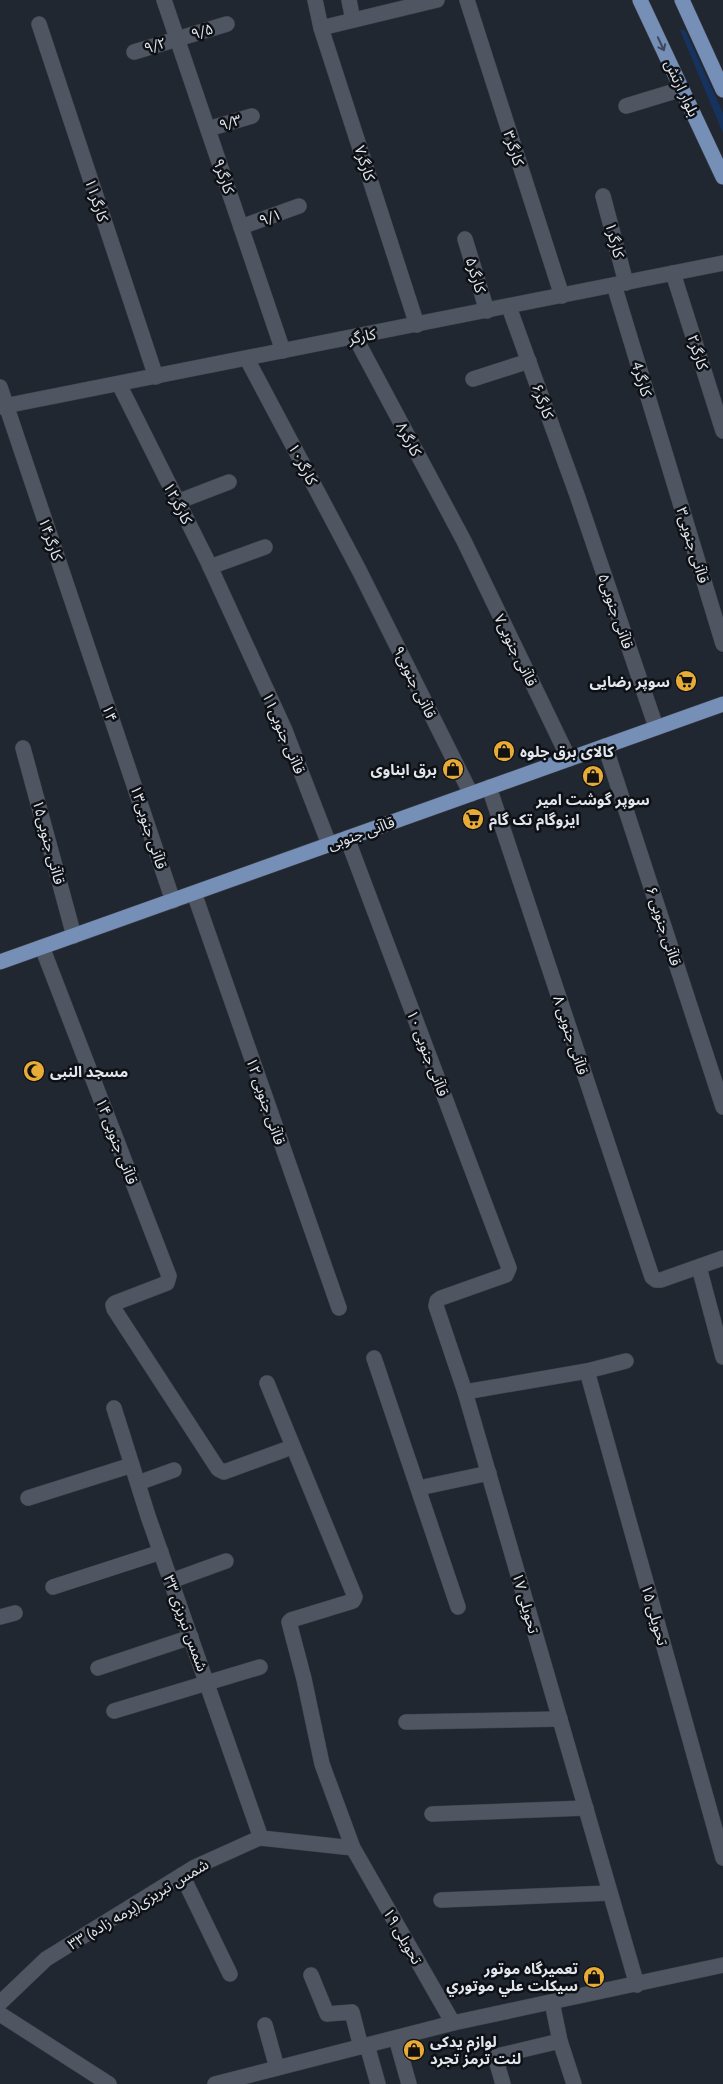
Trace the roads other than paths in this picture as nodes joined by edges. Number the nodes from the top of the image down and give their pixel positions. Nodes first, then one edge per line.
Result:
1 (164, 0) edge
2 (315, 0) edge
3 (349, 0) edge
4 (437, 0) edge
5 (467, 0) edge
6 (640, 0) edge
7 (682, 0) edge
8 (353, 20) junction
9 (39, 24) dead end
10 (228, 24) dead end
11 (321, 28) junction
12 (177, 38) junction
13 (134, 52) dead end
14 (682, 89) junction
15 (723, 90) edge
16 (626, 106) dead end
17 (252, 116) dead end
18 (208, 129) junction
19 (723, 177) edge
20 (603, 196) dead end
21 (299, 206) dead end
22 (241, 227) junction
23 (465, 239) dead end
24 (723, 263) edge
25 (673, 273) junction
26 (620, 284) junction
27 (562, 296) junction
28 (509, 307) junction
29 (487, 311) junction
30 (417, 325) junction
31 (355, 337) junction
32 (283, 351) junction
33 (247, 359) junction
34 (529, 361) junction
35 (156, 377) junction
36 (473, 379) dead end
37 (119, 384) junction
38 (0, 387) edge
39 (3, 407) edge
40 (723, 431) edge
41 (671, 474) joint
42 (229, 482) dead end
43 (577, 496) joint
44 (178, 502) junction
45 (464, 541) joint
46 (265, 547) dead end
47 (210, 567) junction
48 (359, 570) joint
49 (236, 623) joint
50 (723, 644) edge
51 (96, 672) joint
52 (722, 707) edge
53 (656, 728) junction
54 (605, 746) junction
55 (23, 748) dead end
56 (124, 754) joint
57 (569, 759) junction
58 (489, 788) junction
59 (471, 794) junction
60 (347, 838) junction
61 (329, 844) junction
62 (194, 893) junction
63 (173, 900) junction
64 (74, 936) junction
65 (42, 948) junction
66 (0, 962) edge
67 (723, 1107) edge
68 (723, 1258) edge
69 (699, 1267) junction
70 (509, 1268) joint
71 (339, 1308) dead end
72 (723, 1357) edge
73 (374, 1358) dead end
74 (626, 1361) dead end
75 (587, 1371) junction
76 (268, 1383) dead end
77 (465, 1392) junction
78 (114, 1408) dead end
79 (284, 1450) dead end
80 (132, 1465) junction
81 (174, 1470) dead end
82 (488, 1473) junction
83 (138, 1483) junction
84 (419, 1488) junction
85 (28, 1498) dead end
86 (161, 1552) junction
87 (226, 1562) dead end
88 (171, 1581) junction
89 (53, 1587) dead end
90 (458, 1607) dead end
91 (191, 1637) junction
92 (260, 1667) dead end
93 (98, 1668) dead end
94 (208, 1684) junction
95 (114, 1711) dead end
96 (560, 1719) junction
97 (406, 1722) dead end
98 (586, 1808) junction
99 (432, 1814) dead end
100 (261, 1838) junction
101 (353, 1848) junction
102 (723, 1858) edge
103 (182, 1875) junction
104 (610, 1892) junction
105 (442, 1900) dead end
106 (723, 1965) edge
107 (230, 1974) dead end
108 (311, 1975) dead end
109 (637, 1985) junction
110 (552, 2002) junction
111 (0, 2004) edge
112 (0, 2014) edge
113 (453, 2023) junction
114 (266, 2026) dead end
115 (396, 2038) junction
116 (560, 2042) junction
117 (364, 2046) junction
118 (277, 2068) junction
119 (109, 2084) edge
120 (215, 2084) edge
121 (378, 2084) edge
122 (409, 2084) edge
123 (504, 2084) edge
124 (574, 2084) edge

1 - 12 street, کارگر۹
2 - 11 street, کارگر۷
3 - 8 street
4 - 8 street
5 - 27 street, کارگر۳
6 -> 14 main road, بلوار ارتش
7 - 15 main road
8 - 11 street
9 - 35 street, کارگر۱۱
10 - 12 street, ۹/۵
11 - 30 street, کارگر۷
12 - 13 street, ۹/۲
12 - 18 street, کارگر۹
14 - 16 street
14 - 19 main road, بلوار ارتش
17 - 18 street, ۹/۳
18 - 22 street, کارگر۹
20 - 26 street, کارگر۱
21 - 22 street, ۹/۱
22 - 32 street, کارگر۹
23 - 29 street, کارگر۵
24 - 25 street, کارگر
25 - 26 street, کارگر
25 - 40 street, کارگر۲
26 - 27 street, کارگر
26 - 41 street, 4کارگر
27 - 28 street, کارگر
28 - 29 street, کارگر
28 - 34 street, کارگر۶
29 - 30 street, کارگر
30 - 31 street, کارگر
31 - 32 street, کارگر
31 - 45 street, کارگر۸
32 - 33 street, کارگر
33 - 35 street, کارگر
33 - 48 street, کارگر۱۰
34 - 36 street
34 - 43 street, کارگر۶
35 - 37 street, کارگر
37 - 39 street, کارگر
37 - 44 street, کارگر۱۲
38 - 39 street, کارگر۱۴
39 - 51 street, کارگر۱۴
41 - 50 street, قاآنی جنوبی۳
42 - 44 street
43 - 53 street, قاآنی جنوبی۵
44 - 47 street, کارگر۱۲
45 - 57 street, قاآنی جنوبی۷
46 - 47 street
47 - 49 street, کارگر۱۲
48 - 59 street, قاآنی جنوبی۹
49 - 61 street, قاآنی جنوبی۱۱
51 - 56 street, ۱۴
52 - 53 main road, قاآنی جنوبی
53 - 54 main road, قاآنی جنوبی
54 - 57 main road, قاآنی جنوبی
54 - 67 street, قاآنی جنوبی ۶
55 - 64 street, قاآنی جنوبی۱۵
56 - 63 street, قاآنی جنوبی۱۳
57 - 58 main road, قاآنی جنوبی
58 - 59 main road, قاآنی جنوبی
58 - 69 street, قاآنی جنوبی ۸
59 - 60 main road, قاآنی جنوبی
60 - 61 main road, قاآنی جنوبی
60 - 70 street, قاآنی جنوبی ۱۰
61 - 62 main road, قاآنی جنوبی
62 - 63 main road, قاآنی جنوبی
62 - 71 street, قاآنی جنوبی ۱۲
63 - 64 main road, قاآنی جنوبی
64 - 65 main road, قاآنی جنوبی
65 - 66 main road, قاآنی جنوبی
65 - 79 street, قاآنی جنوبی ۱۴
68 - 69 street
69 - 72 street
70 - 77 street, تحویلی ۱۷
73 - 84 street
74 - 75 street
75 - 77 street
75 - 102 street, تحویلی ۱۵
76 - 101 street, تحویلی ۱۹
77 - 82 street, تحویلی ۱۷
78 - 80 street, شمس تبریزی ۳۳
80 - 83 street, شمس تبریزی ۳۳
80 - 85 street
81 - 83 street
82 - 84 street
82 - 96 street, تحویلی ۱۷
83 - 86 street, شمس تبریزی ۳۳
84 - 90 street
86 - 88 street, شمس تبریزی ۳۳
86 - 89 street
87 - 88 street
88 - 91 street, شمس تبریزی ۳۳
91 - 93 street
91 - 94 street, شمس تبریزی ۳۳
92 - 94 street
94 - 95 street
94 - 100 street, شمس تبریزی ۳۳
96 - 97 street
96 - 98 street, تحویلی ۱۷
98 - 99 street
98 - 104 street, تحویلی ۱۷
100 - 101 street, ۳۳ شمس تبریزی(پرمه زاده)
100 - 103 street, ۳۳ شمس تبریزی(پرمه زاده)
101 - 113 street, تحویلی ۱۹
103 - 107 street
103 - 111 street, ۳۳ شمس تبریزی(پرمه زاده)
104 - 105 street
104 - 109 street, تحویلی ۱۷
106 - 109 street
108 - 117 street
109 - 110 street
110 - 113 street
110 - 116 street
112 - 119 street
113 - 115 street
114 - 118 street
115 - 117 street
115 - 122 street
116 - 123 street
116 - 124 street
117 - 118 street
117 - 121 street
118 - 120 street

